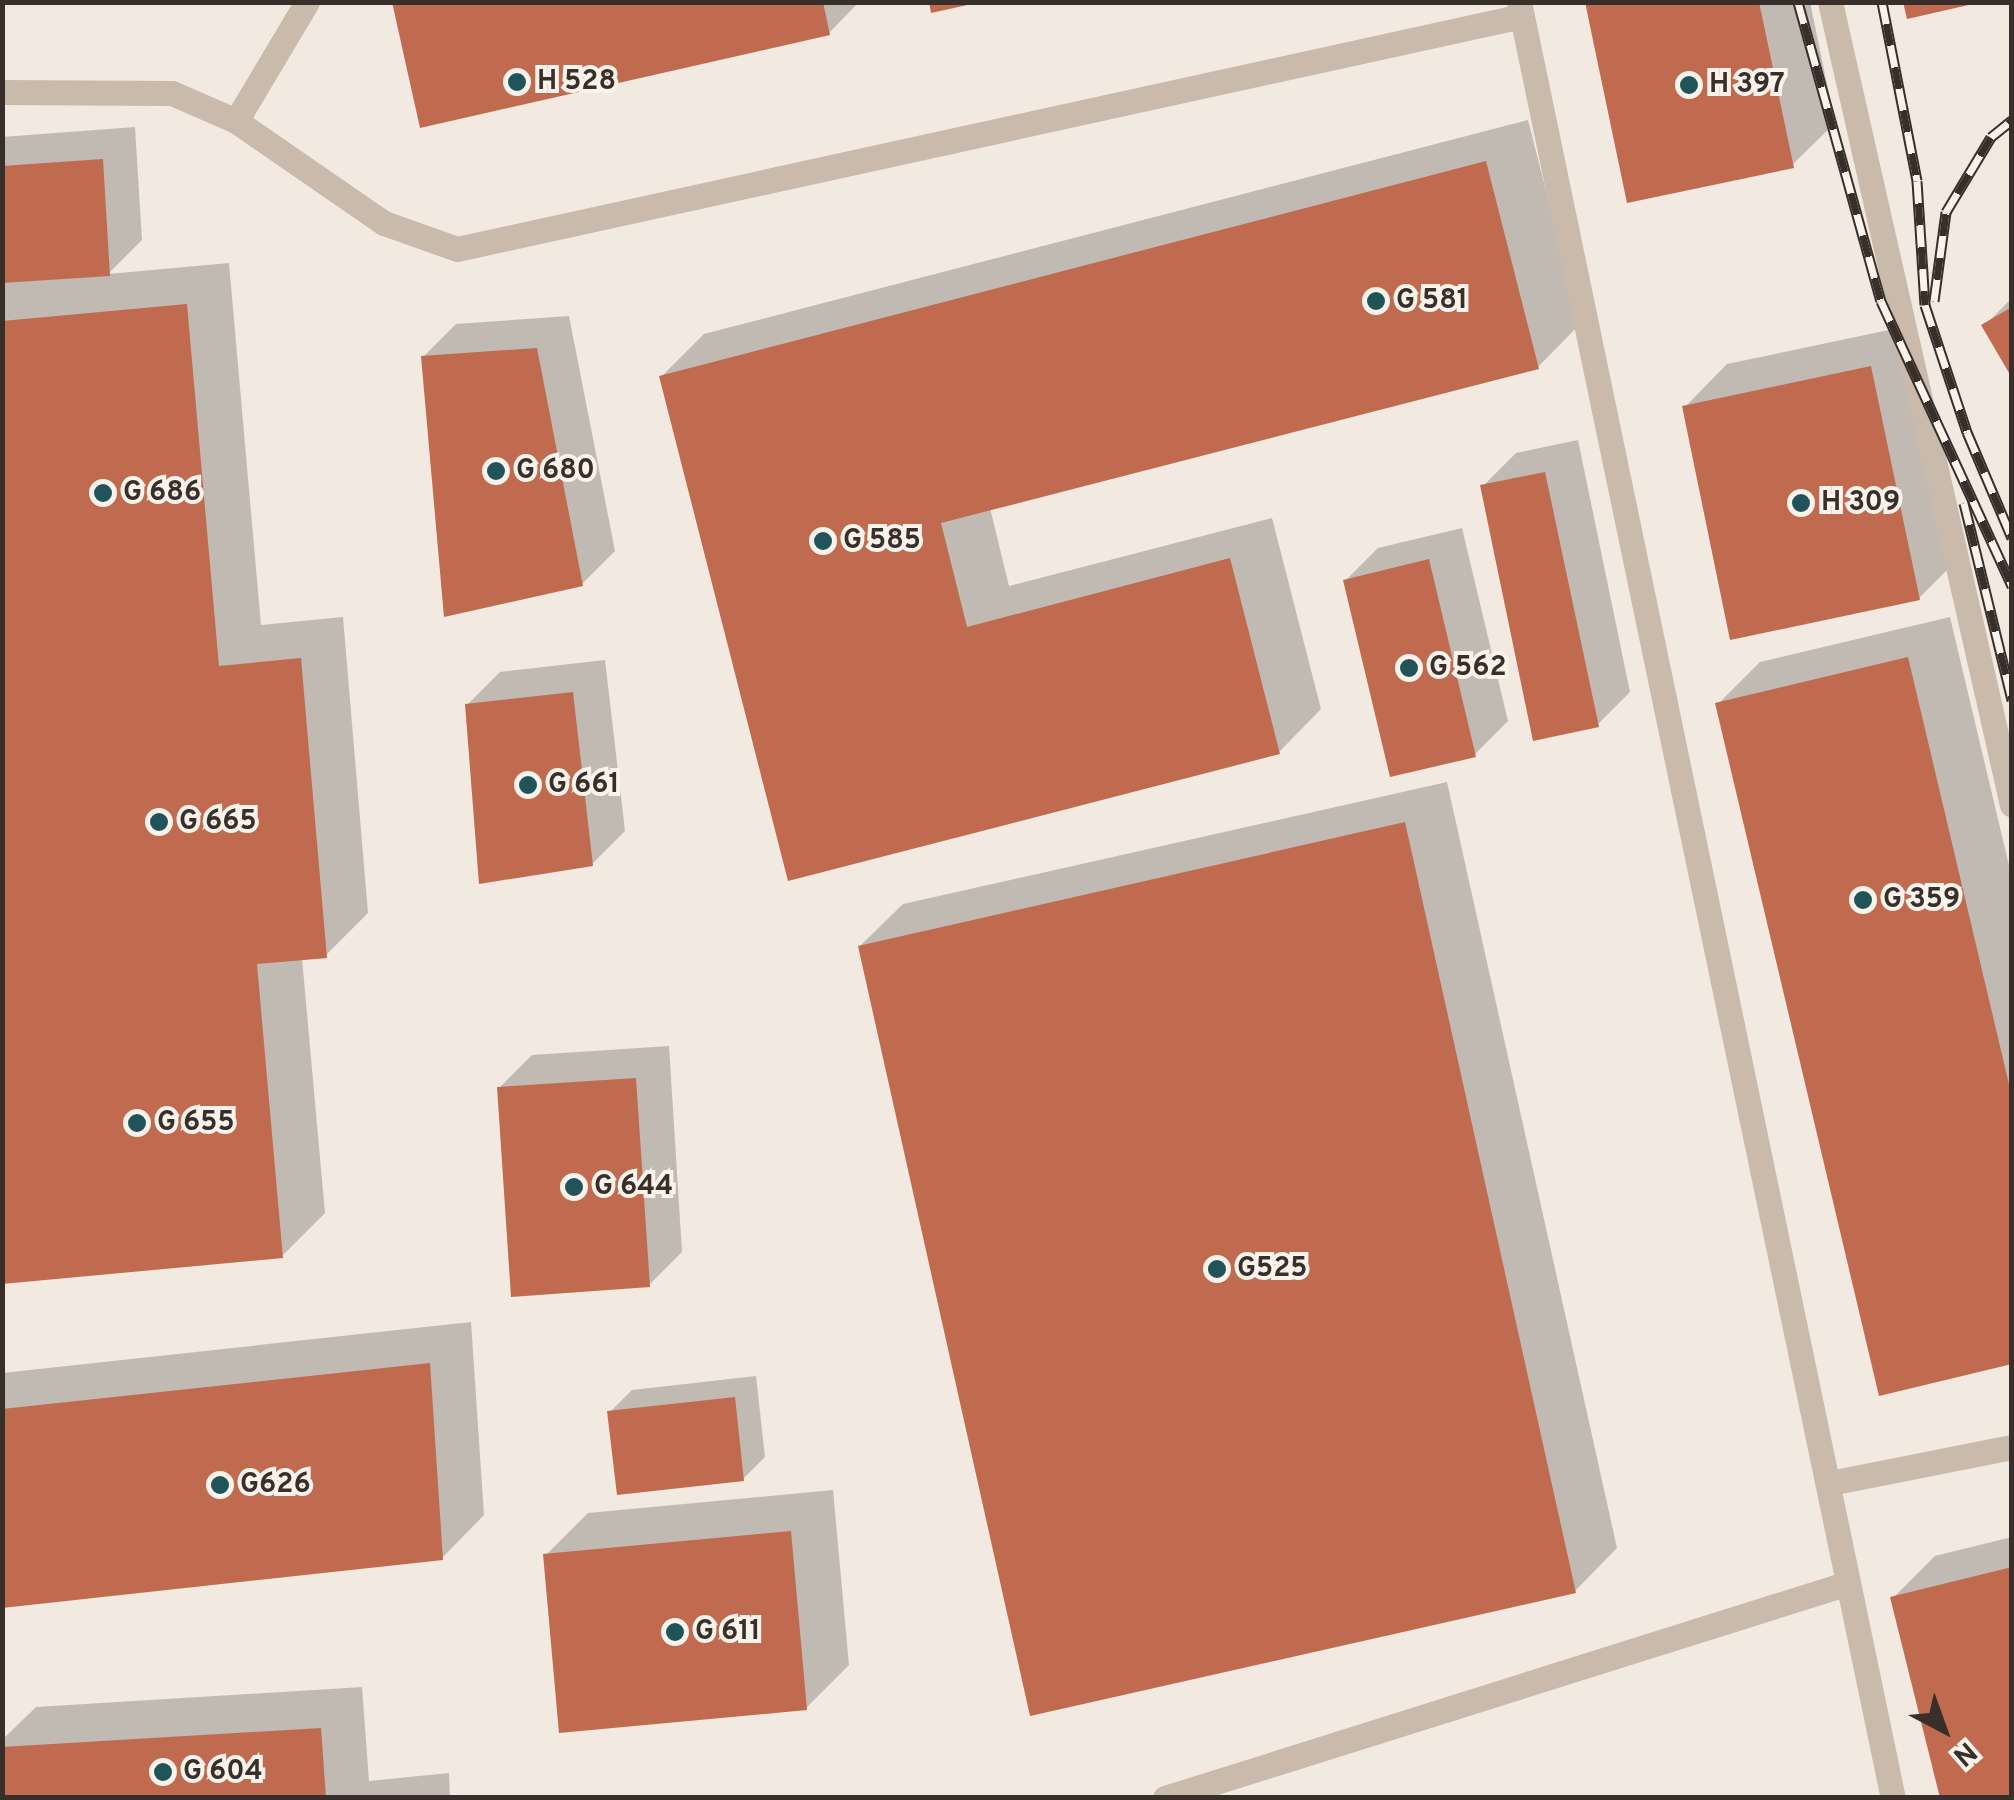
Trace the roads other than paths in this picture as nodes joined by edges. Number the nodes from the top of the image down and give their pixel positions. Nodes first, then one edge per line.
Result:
1 (306, 2) edge
2 (1830, 2) edge
3 (1520, 9) edge
4 (2, 92) edge
5 (236, 121) junction
6 (2012, 805) edge
7 (2012, 1447) edge
8 (1830, 1484) junction
9 (1848, 1583) junction
10 (1165, 1798) edge
11 (1893, 1798) edge

1 - 5 lane
2 - 6 lane
3 - 5 lane
3 - 8 lane
4 - 5 lane
7 - 8 lane
8 - 9 lane
9 - 10 lane
9 - 11 lane

